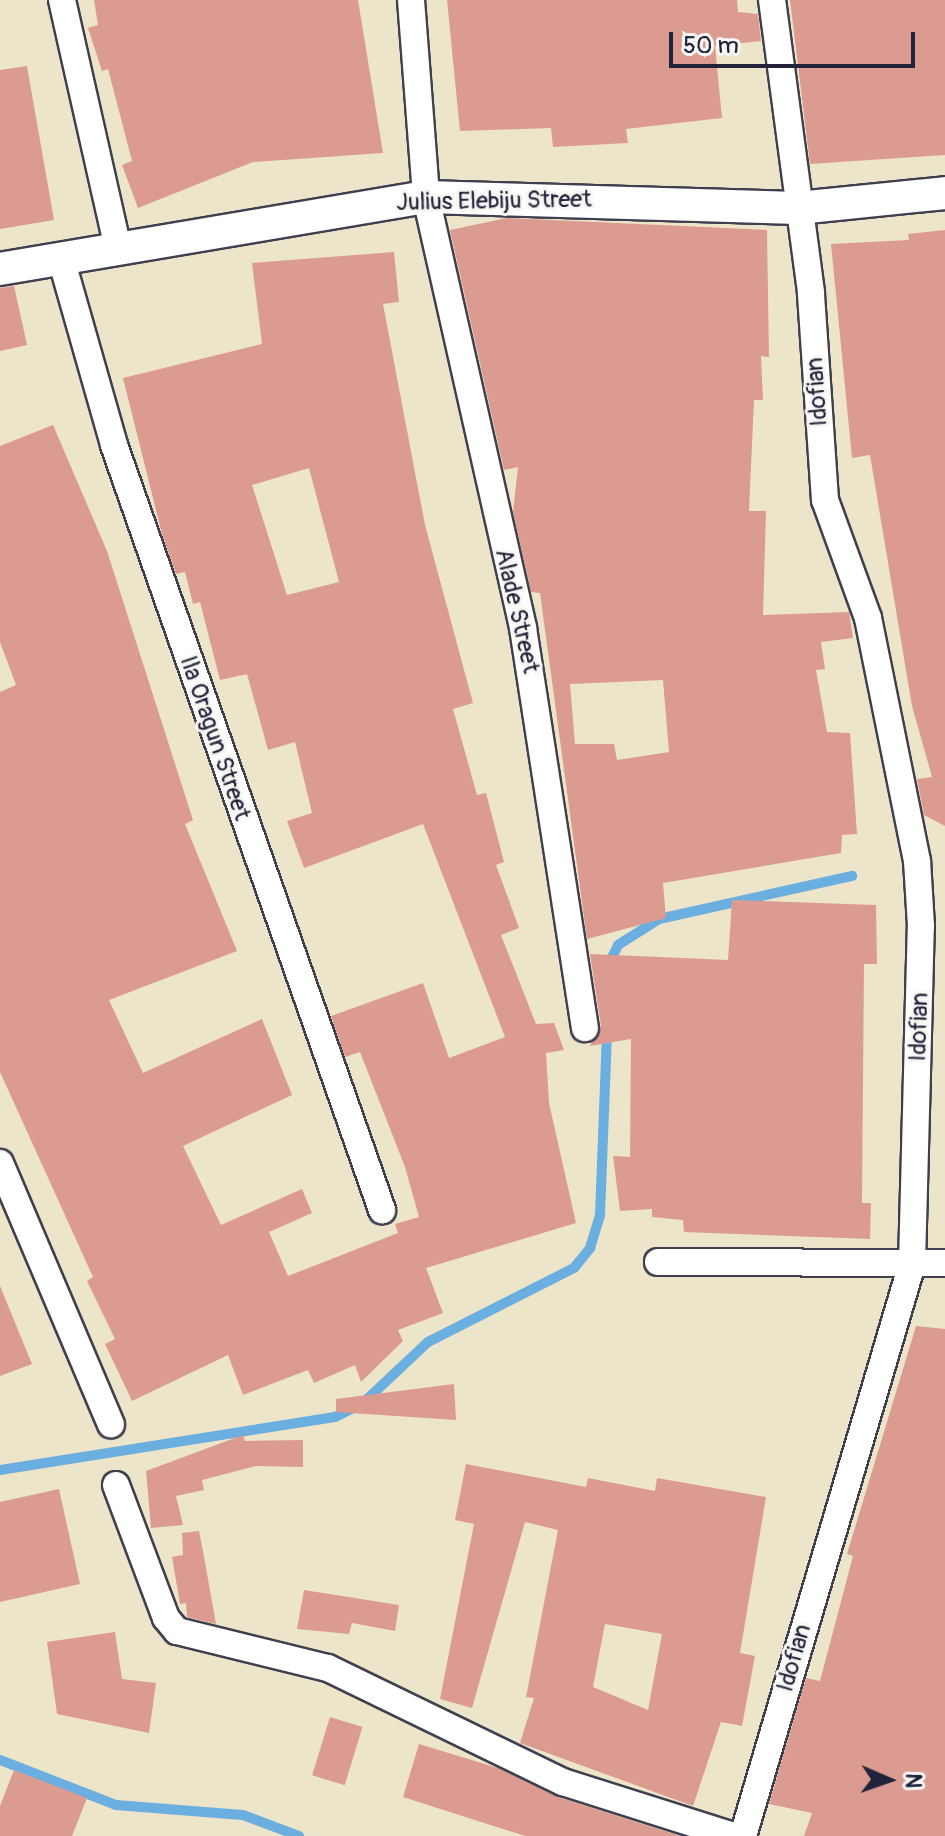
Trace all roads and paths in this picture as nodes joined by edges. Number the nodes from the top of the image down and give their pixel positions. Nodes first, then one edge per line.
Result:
1 (62, 0) edge
2 (411, 0) edge
3 (772, 0) edge
4 (945, 193) edge
5 (426, 197) junction
6 (798, 208) junction
7 (118, 249) junction
8 (62, 262) junction
9 (0, 269) edge
10 (585, 1028) dead end
11 (0, 1163) edge
12 (382, 1210) dead end
13 (10, 1217) edge
14 (658, 1262) dead end
15 (945, 1263) edge
16 (912, 1264) junction
17 (111, 1424) dead end
18 (116, 1485) dead end
19 (733, 1836) edge
20 (743, 1836) edge

1 - 7 street
2 - 5 street, Alade Street
3 - 6 street, Idofian
4 - 6 street, Julius Elebiju Street
5 - 6 street, Julius Elebiju Street
5 - 7 street, Julius Elebiju Street
5 - 10 street, Alade Street
6 - 16 street, Idofian
7 - 8 street, Julius Elebiju Street
8 - 9 street, Julius Elebiju Street
8 - 12 street, Ila Oragun Street
11 - 13 street
13 - 17 street
14 - 16 street
15 - 16 street
16 - 20 street, Idofian
18 - 19 street

